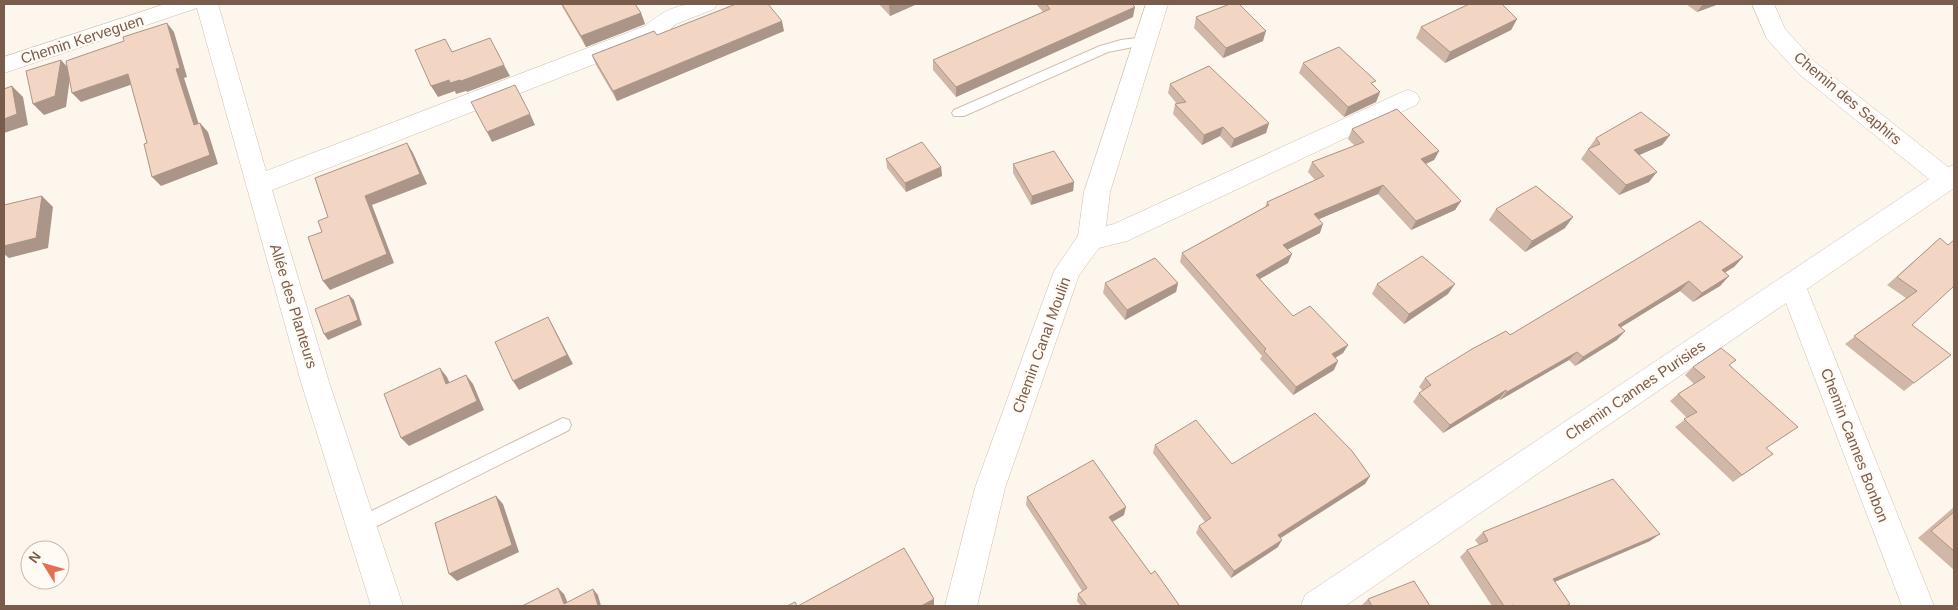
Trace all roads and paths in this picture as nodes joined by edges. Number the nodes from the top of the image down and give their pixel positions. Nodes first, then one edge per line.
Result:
1 (188, 4) edge
2 (207, 4) edge
3 (706, 4) edge
4 (1157, 4) edge
5 (1763, 4) edge
6 (1144, 42) junction
7 (4, 65) edge
8 (1408, 99) dead end
9 (959, 113) dead end
10 (1951, 178) edge
11 (258, 185) junction
12 (1091, 239) junction
13 (1792, 284) junction
14 (563, 425) dead end
15 (359, 526) junction
16 (387, 606) edge
17 (961, 606) edge
18 (1318, 606) edge
19 (1918, 606) edge

1 - 7 street, Chemin Kerveguen
2 - 11 street, Allée des Planteurs
3 - 11 street
4 - 6 street, Chemin Canal Moulin
5 - 10 street, Chemin des Saphirs
6 - 9 lane
6 - 12 street, Chemin Canal Moulin
8 - 12 street
10 - 13 street, Chemin Cannes Purisies
11 - 15 street, Allée des Planteurs
12 - 17 street, Chemin Canal Moulin
13 - 18 street, Chemin Cannes Purisies
13 - 19 street, Chemin Cannes Bonbon
14 - 15 lane
15 - 16 street, Allée des Planteurs

